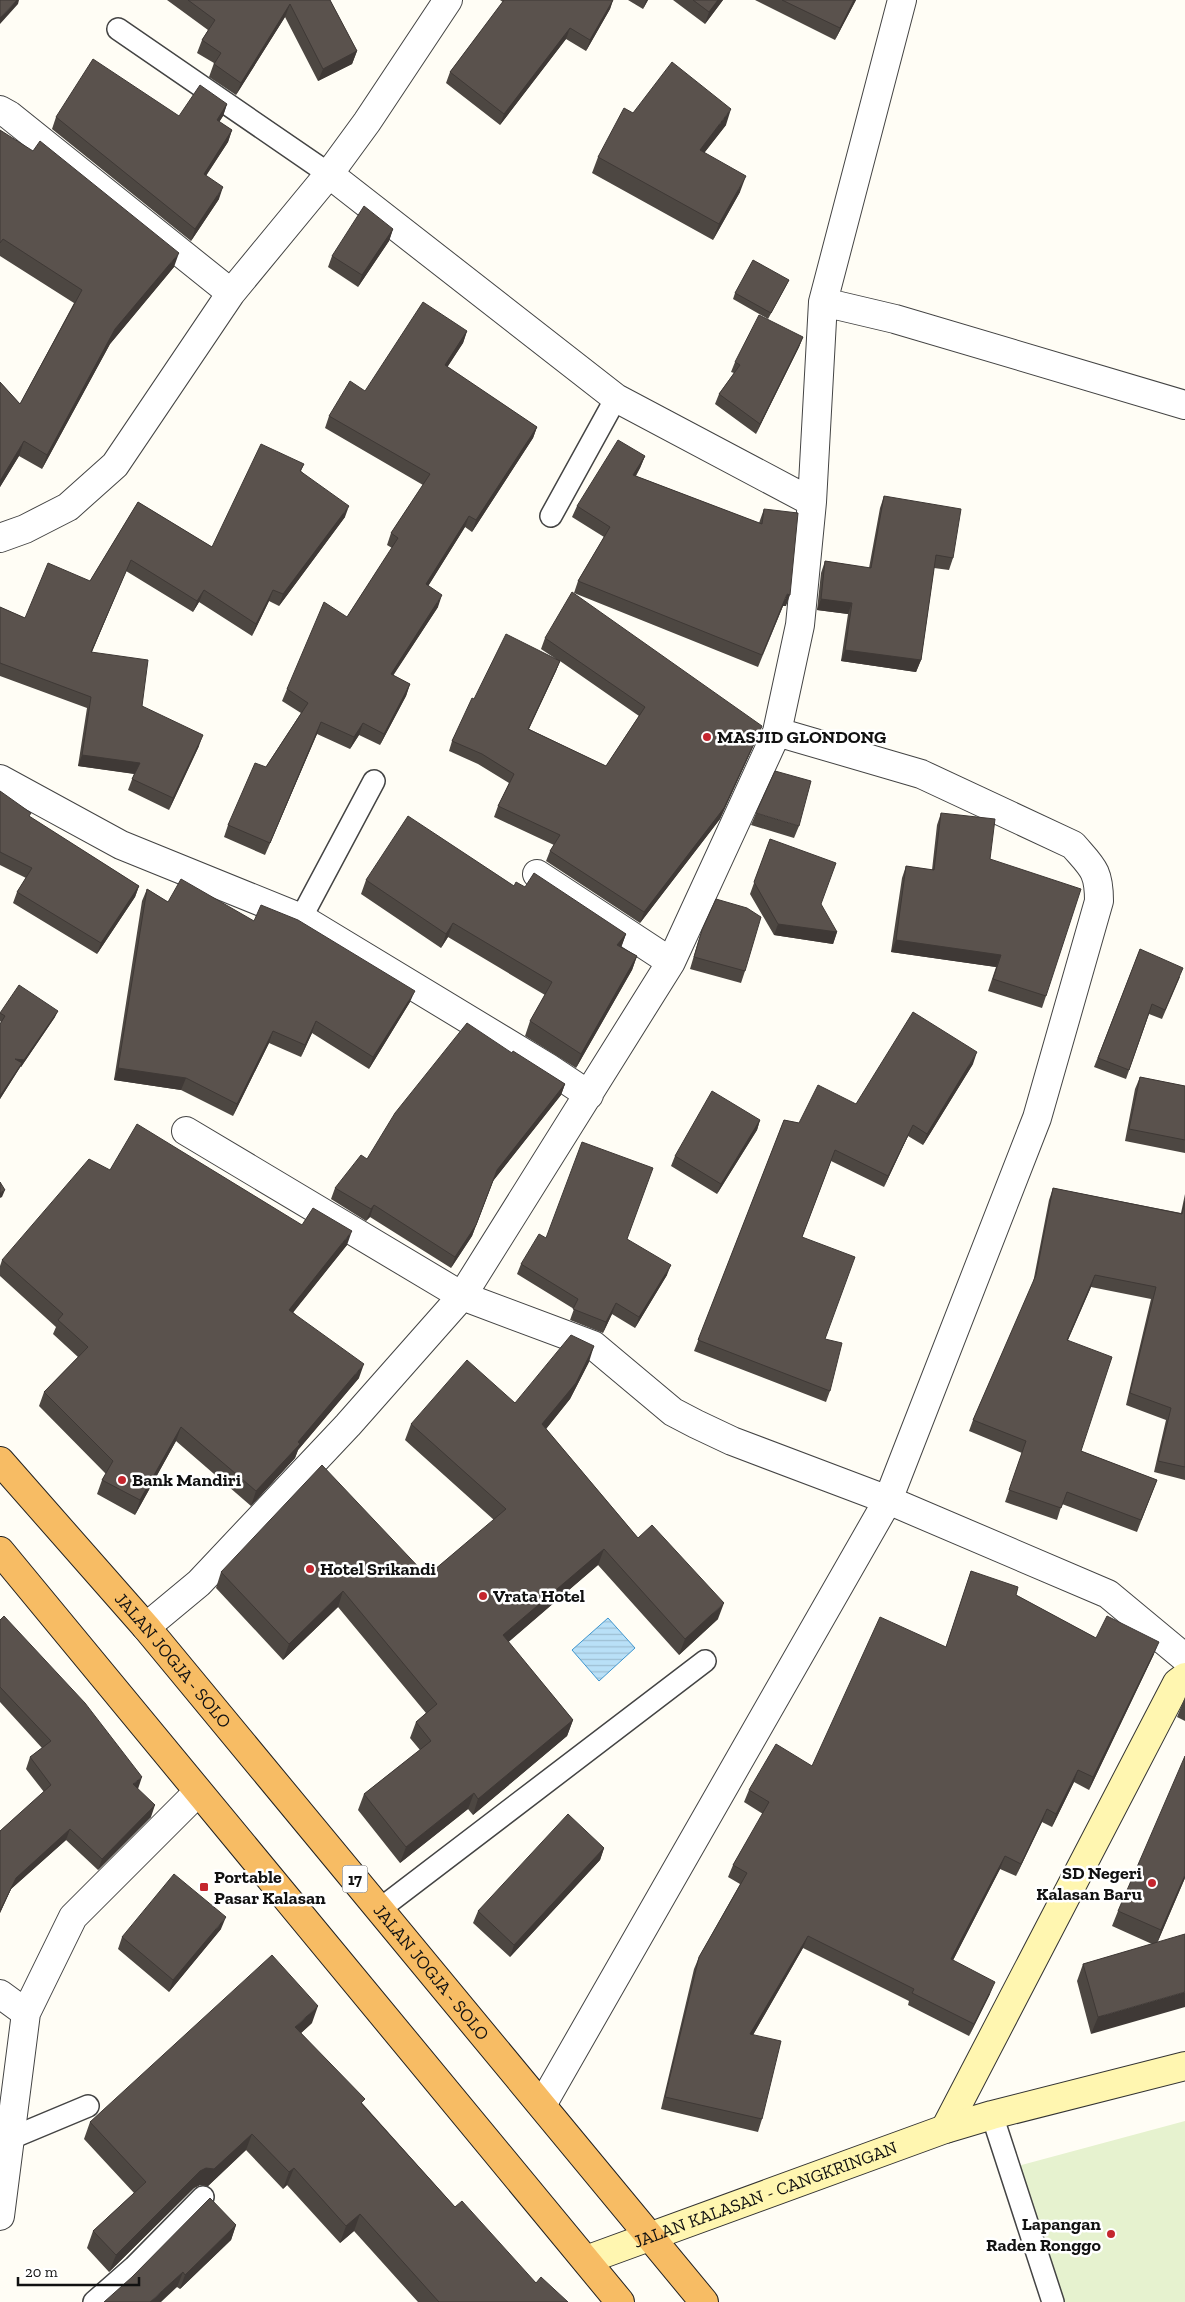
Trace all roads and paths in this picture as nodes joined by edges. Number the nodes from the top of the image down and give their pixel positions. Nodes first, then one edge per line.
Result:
1 (448, 0) edge
2 (902, 0) edge
3 (118, 29) dead end
4 (0, 110) edge
5 (330, 174) junction
6 (231, 293) junction
7 (823, 302) junction
8 (616, 398) junction
9 (1185, 405) edge
10 (812, 502) junction
11 (551, 516) dead end
12 (0, 538) edge
13 (777, 732) junction
14 (0, 779) edge
15 (374, 781) dead end
16 (537, 874) edge
17 (301, 918) junction
18 (671, 962) junction
19 (589, 1095) junction
20 (186, 1131) dead end
21 (462, 1296) junction
22 (0, 1461) edge
23 (888, 1500) junction
24 (0, 1552) edge
25 (146, 1627) junction
26 (1185, 1658) edge
27 (705, 1661) dead end
28 (1185, 1677) edge
29 (198, 1792) junction
30 (380, 1909) junction
31 (0, 1994) edge
32 (26, 2013) junction
33 (1185, 2066) edge
34 (542, 2105) junction
35 (88, 2106) dead end
36 (992, 2115) junction
37 (944, 2129) junction
38 (10, 2139) junction
39 (203, 2197) edge
40 (0, 2216) edge
41 (650, 2237) junction
42 (586, 2260) junction
43 (94, 2302) edge
44 (620, 2302) edge
45 (704, 2302) edge
46 (1053, 2302) edge

1 - 5 street
2 - 7 street
3 - 5 lane
4 - 6 street
5 - 6 street
5 - 8 street
6 - 12 street
7 - 9 street
7 - 10 street
8 - 10 street
8 - 11 lane
10 - 13 street
13 - 18 street
13 - 23 street
14 - 17 street
15 - 17 lane
16 - 18 street
17 - 19 street
18 - 19 street
19 - 21 street
20 - 21 street
21 - 23 street
21 - 25 street
22 - 25 highway, JALAN JOGJA - SOLO / 17
23 - 26 street
23 - 34 street
24 - 29 highway
25 - 30 highway, JALAN JOGJA - SOLO / 17
27 - 30 lane
28 - 37 main road
29 - 32 street
29 - 42 highway
30 - 34 highway, JALAN JOGJA - SOLO / 17
31 - 32 street
32 - 38 street
33 - 36 main road, JALAN KALASAN - CANGKRINGAN
34 - 41 highway, JALAN JOGJA - SOLO / 17
35 - 38 lane
36 - 37 main road, JALAN KALASAN - CANGKRINGAN
36 - 46 lane
37 - 41 main road, JALAN KALASAN - CANGKRINGAN
38 - 40 street
39 - 43 lane
41 - 42 main road, JALAN KALASAN - CANGKRINGAN
41 - 45 highway, JALAN JOGJA - SOLO / 17
42 - 44 highway

